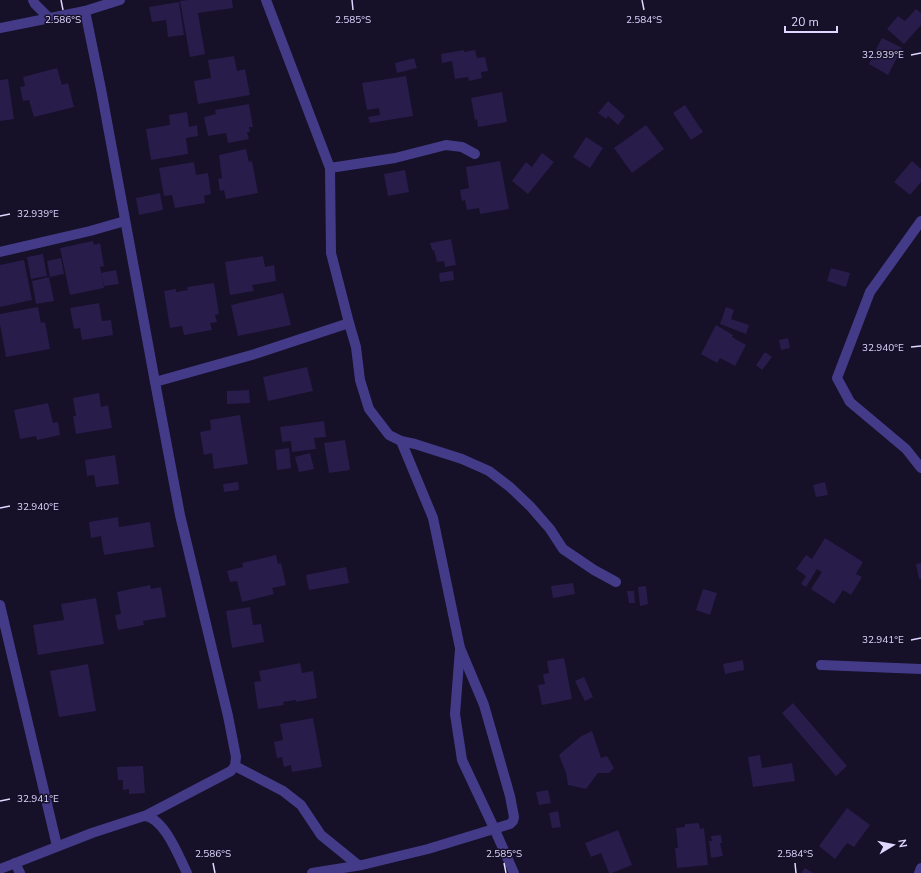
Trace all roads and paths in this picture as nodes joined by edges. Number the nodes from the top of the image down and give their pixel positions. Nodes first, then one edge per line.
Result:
1 (33, 0) edge
2 (120, 0) edge
3 (266, 0) edge
4 (85, 11) junction
5 (50, 18) junction
6 (0, 28) edge
7 (475, 154) dead end
8 (330, 168) junction
9 (125, 221) junction
10 (921, 221) edge
11 (0, 252) edge
12 (349, 323) junction
13 (155, 382) junction
14 (401, 441) junction
15 (921, 468) edge
16 (616, 582) dead end
17 (0, 605) edge
18 (460, 648) junction
19 (821, 665) dead end
20 (921, 669) edge
21 (236, 766) junction
22 (145, 816) junction
23 (494, 828) junction
24 (57, 846) junction
25 (14, 864) junction
26 (362, 868) edge
27 (921, 868) edge
28 (0, 869) edge
29 (20, 873) edge
30 (187, 873) edge
31 (312, 873) edge
32 (514, 873) edge
33 (919, 873) edge

1 - 5 street
2 - 4 street
3 - 8 street
4 - 5 street
4 - 9 street
5 - 6 street
7 - 8 street
8 - 12 street
9 - 11 street
9 - 13 street
10 - 15 street
12 - 13 street
12 - 14 street
13 - 21 street
14 - 16 street
14 - 18 street
17 - 24 street
18 - 23 street
18 - 23 street
19 - 20 street
21 - 22 street
21 - 26 street
22 - 24 street
22 - 30 street
23 - 26 street
23 - 32 street
24 - 25 street
25 - 28 street
25 - 29 street
26 - 31 street
27 - 33 street

